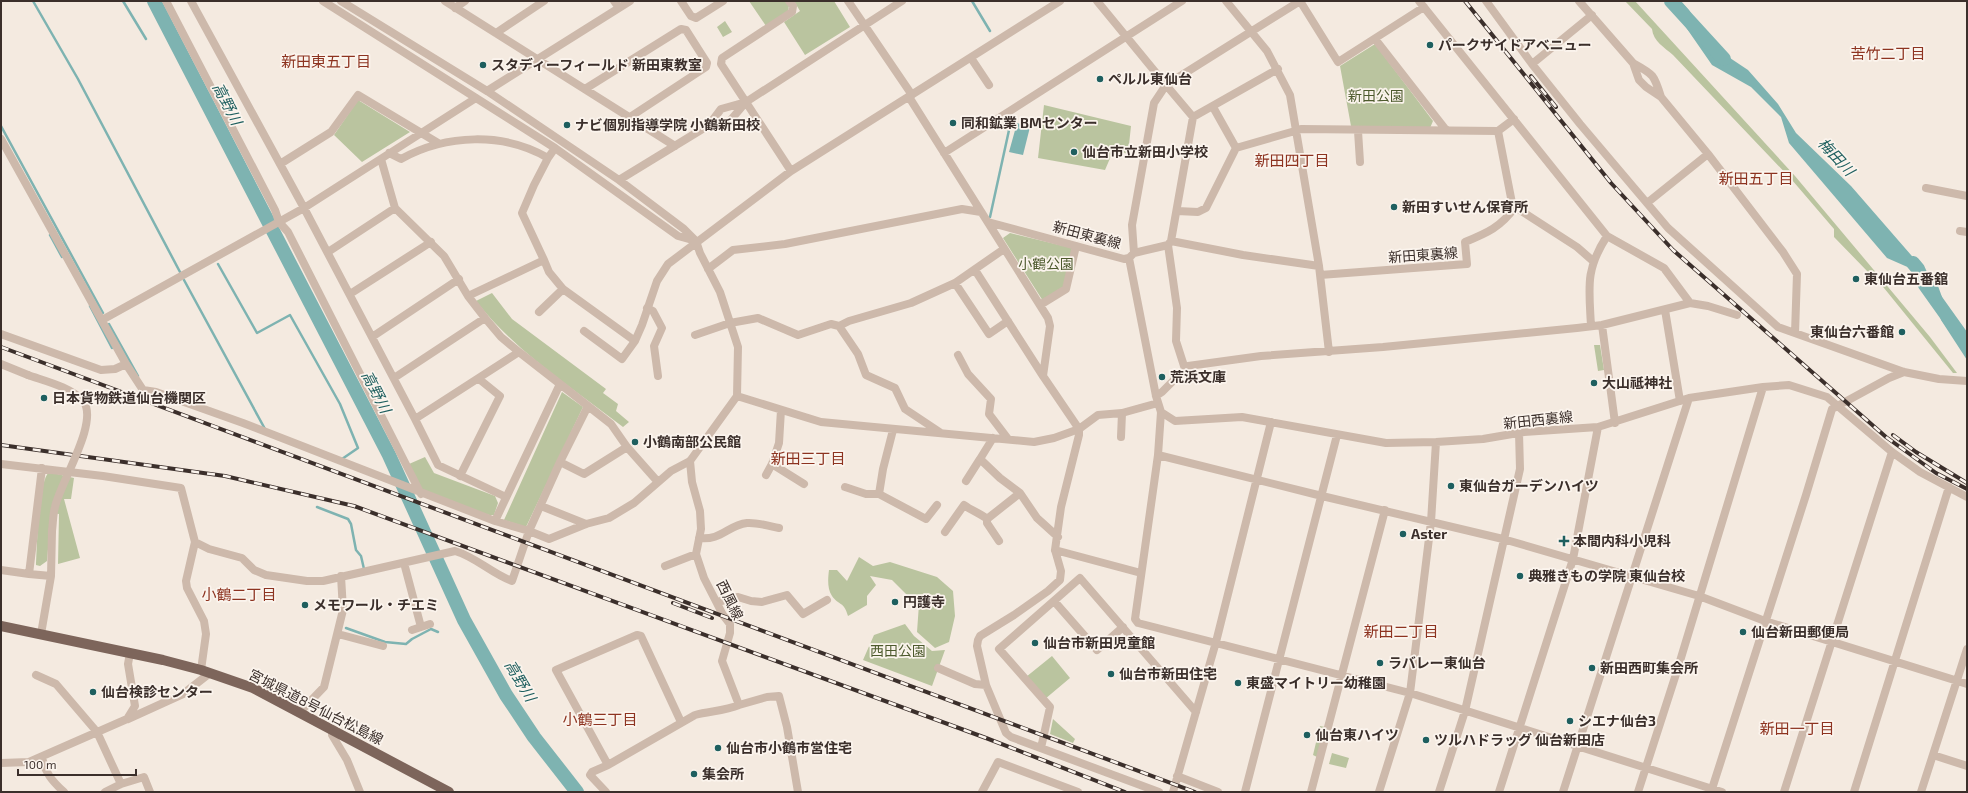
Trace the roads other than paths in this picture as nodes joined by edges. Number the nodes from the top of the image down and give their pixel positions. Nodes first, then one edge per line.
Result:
1 (166, 1) edge
2 (191, 1) edge
3 (323, 1) edge
4 (341, 1) edge
5 (445, 1) edge
6 (465, 1) edge
7 (544, 1) edge
8 (630, 1) edge
9 (681, 1) edge
10 (723, 1) edge
11 (790, 1) edge
12 (848, 1) edge
13 (902, 1) edge
14 (1060, 1) edge
15 (1097, 1) edge
16 (1182, 1) edge
17 (1226, 1) edge
18 (1300, 1) edge
19 (1486, 1) edge
20 (1580, 1) edge
21 (617, 4) edge
22 (1422, 4) edge
23 (455, 8) junction
24 (1592, 15) junction
25 (864, 25) junction
26 (1252, 32) junction
27 (496, 34) junction
28 (1126, 36) junction
29 (1376, 39) junction
30 (971, 58) junction
31 (538, 60) junction
32 (1633, 63) junction
33 (1532, 64) junction
34 (1278, 69) junction
35 (989, 85) dead end
36 (1166, 86) junction
37 (585, 89) junction
38 (487, 91) junction
39 (910, 96) junction
40 (1661, 97) junction
41 (476, 98) junction
42 (746, 102) junction
43 (1213, 107) junction
44 (630, 117) junction
45 (1193, 118) junction
46 (1514, 119) junction
47 (709, 125) junction
48 (1446, 130) junction
49 (1295, 131) junction
50 (1358, 131) junction
51 (1498, 131) junction
52 (421, 133) junction
53 (1, 139) edge
54 (438, 144) junction
55 (675, 146) junction
56 (554, 148) junction
57 (1236, 148) junction
58 (389, 153) junction
59 (944, 153) junction
60 (1708, 154) junction
61 (381, 158) junction
62 (548, 158) junction
63 (1360, 162) dead end
64 (280, 164) junction
65 (791, 172) junction
66 (619, 180) junction
67 (1926, 188) dead end
68 (1967, 196) edge
69 (1647, 204) junction
70 (1515, 207) junction
71 (304, 208) junction
72 (395, 208) junction
73 (1176, 211) junction
74 (981, 212) junction
75 (988, 222) junction
76 (278, 223) junction
77 (1607, 236) junction
78 (696, 241) junction
79 (432, 242) junction
80 (1170, 243) junction
81 (1076, 246) junction
82 (1004, 248) junction
83 (328, 252) junction
84 (1131, 256) junction
85 (544, 260) junction
86 (1593, 261) junction
87 (1319, 266) junction
88 (708, 269) junction
89 (975, 270) junction
90 (1320, 275) junction
91 (459, 279) junction
92 (955, 283) junction
93 (563, 289) junction
94 (350, 294) junction
95 (468, 296) junction
96 (1690, 303) junction
97 (1040, 305) junction
98 (647, 308) junction
99 (1665, 310) junction
100 (539, 312) dead end
101 (1737, 315) dead end
102 (485, 318) junction
103 (102, 320) junction
104 (1008, 321) junction
105 (730, 323) junction
106 (1602, 325) junction
107 (839, 326) junction
108 (1591, 326) junction
109 (584, 331) dead end
110 (1795, 333) junction
111 (1, 334) edge
112 (695, 335) dead end
113 (372, 337) junction
114 (635, 341) junction
115 (519, 352) junction
116 (1329, 352) junction
117 (958, 355) dead end
118 (1, 364) edge
119 (126, 364) junction
120 (1185, 369) junction
121 (1904, 372) junction
122 (658, 376) dead end
123 (1043, 376) junction
124 (394, 378) junction
125 (479, 379) junction
126 (1967, 381) edge
127 (560, 384) junction
128 (1763, 387) junction
129 (737, 396) junction
130 (1689, 398) junction
131 (1157, 400) junction
132 (1680, 401) junction
133 (588, 406) junction
134 (1836, 406) junction
135 (781, 410) junction
136 (1122, 412) junction
137 (1161, 412) junction
138 (415, 419) junction
139 (1271, 422) junction
140 (1615, 423) junction
141 (1598, 427) junction
142 (1079, 429) junction
143 (893, 430) junction
144 (941, 433) junction
145 (1519, 433) junction
146 (1337, 435) junction
147 (1121, 437) dead end
148 (993, 438) junction
149 (1008, 439) junction
150 (1436, 442) junction
151 (627, 447) junction
152 (1892, 452) junction
153 (1158, 455) junction
154 (980, 459) junction
155 (690, 461) junction
156 (560, 462) junction
157 (1, 464) edge
158 (772, 464) junction
159 (42, 468) junction
160 (766, 475) dead end
161 (460, 476) junction
162 (1256, 479) junction
163 (966, 481) dead end
164 (658, 482) junction
165 (804, 484) dead end
166 (844, 487) dead end
167 (1949, 487) junction
168 (419, 492) junction
169 (1020, 493) junction
170 (879, 494) junction
171 (1322, 496) junction
172 (506, 497) junction
173 (1967, 497) edge
174 (937, 505) dead end
175 (541, 506) junction
176 (1385, 510) junction
177 (988, 519) junction
178 (495, 521) junction
179 (1430, 522) junction
180 (586, 524) junction
181 (779, 528) dead end
182 (529, 531) junction
183 (945, 532) dead end
184 (699, 538) junction
185 (1058, 538) junction
186 (1503, 538) junction
187 (999, 541) dead end
188 (195, 542) junction
189 (1055, 550) junction
190 (696, 554) junction
191 (1573, 559) junction
192 (404, 563) junction
193 (665, 566) dead end
194 (1, 570) edge
195 (1141, 573) junction
196 (29, 574) junction
197 (51, 576) junction
198 (341, 576) junction
199 (1631, 576) junction
200 (1699, 596) junction
201 (827, 600) dead end
202 (1054, 601) junction
203 (717, 602) junction
204 (1765, 621) junction
205 (430, 624) dead end
206 (1, 626) edge
207 (1123, 628) junction
208 (41, 634) junction
209 (338, 634) junction
210 (1833, 641) junction
211 (1216, 642) junction
212 (383, 646) dead end
213 (1967, 649) edge
214 (130, 653) junction
215 (1280, 659) junction
216 (1896, 661) junction
217 (938, 668) dead end
218 (206, 672) junction
219 (36, 675) dead end
220 (1343, 675) junction
221 (1957, 681) junction
222 (1967, 684) edge
223 (986, 685) junction
224 (1410, 693) junction
225 (739, 705) junction
226 (1465, 711) junction
227 (300, 712) junction
228 (1196, 712) junction
229 (127, 719) junction
230 (681, 722) junction
231 (1520, 728) junction
232 (333, 730) junction
233 (98, 732) junction
234 (1578, 746) junction
235 (1041, 748) junction
236 (1933, 755) junction
237 (42, 757) junction
238 (1, 763) edge
239 (608, 765) junction
240 (1967, 766) edge
241 (1645, 768) junction
242 (1176, 776) junction
243 (120, 784) junction
244 (1711, 790) edge
245 (64, 792) edge
246 (105, 792) edge
247 (150, 792) edge
248 (360, 792) edge
249 (449, 792) edge
250 (606, 792) edge
251 (798, 792) edge
252 (982, 792) edge
253 (1078, 792) edge
254 (1158, 792) edge
255 (1173, 792) edge
256 (1218, 792) edge
257 (1245, 792) edge
258 (1311, 792) edge
259 (1380, 792) edge
260 (1439, 792) edge
261 (1499, 792) edge
262 (1563, 792) edge
263 (1638, 792) edge
264 (1722, 792) edge
265 (1784, 792) edge
266 (1854, 792) edge
267 (1921, 792) edge

1 - 76 street
2 - 64 street
3 - 41 street
4 - 38 street
5 - 23 street
6 - 23 street
7 - 27 street
8 - 21 street
9 - 10 street
11 - 42 street
12 - 25 street
13 - 25 street
14 - 30 street
15 - 28 street
16 - 28 street
17 - 26 street
18 - 26 street
18 - 29 street
19 - 33 street
20 - 24 street
21 - 31 street
22 - 29 street
22 - 46 street
23 - 27 street
24 - 32 street
24 - 33 street
25 - 39 street
25 - 42 street
26 - 34 street
26 - 36 street
27 - 31 street
28 - 36 street
28 - 59 street
29 - 48 street
30 - 35 street
30 - 39 street
31 - 37 street
31 - 38 street
32 - 40 street
32 - 40 street
33 - 69 street
34 - 43 street
34 - 49 street
36 - 45 street
36 - 84 street
37 - 44 street
37 - 44 street
38 - 66 street
39 - 59 street
39 - 65 street
40 - 60 street
41 - 52 street
41 - 56 street
42 - 47 street
42 - 47 street
42 - 65 street
43 - 45 street
43 - 57 street
44 - 55 street
45 - 73 street
46 - 51 street
46 - 77 street
47 - 55 street
48 - 50 street
48 - 51 street
49 - 50 street
49 - 57 street
49 - 87 street
50 - 63 street
51 - 70 street
52 - 54 street
52 - 58 street
52 - 64 street
53 - 103 street
54 - 58 street
54 - 62 street
55 - 66 street
56 - 62 street
56 - 78 street
57 - 73 street
58 - 61 street
59 - 74 street
60 - 69 street
60 - 110 street
61 - 71 street
61 - 72 street
62 - 85 street
64 - 71 street
65 - 78 street
66 - 78 street
67 - 68 street
69 - 110 street
70 - 86 street
70 - 90 street, 新田東裏線
71 - 76 street
71 - 83 street
72 - 79 street
72 - 83 street
73 - 80 street
74 - 75 street
74 - 88 street
75 - 81 street, 新田東裏線
75 - 82 street
76 - 103 street
76 - 168 street
77 - 86 street
77 - 96 street
78 - 88 street
78 - 98 street
79 - 91 street
79 - 94 street
80 - 84 street, 新田東裏線
80 - 87 street, 新田東裏線
80 - 120 street
81 - 84 street, 新田東裏線
81 - 97 street
82 - 89 street
82 - 97 street
83 - 94 street
84 - 131 street
85 - 93 street
85 - 95 street
86 - 108 street
87 - 90 street
88 - 105 street
89 - 92 street
89 - 104 street
90 - 116 street
91 - 95 street
91 - 113 street
92 - 104 street
92 - 107 street
93 - 100 street
93 - 114 street
94 - 113 street
95 - 102 street
96 - 99 street
96 - 101 street
97 - 123 street
98 - 114 street
98 - 122 street
99 - 106 street
99 - 132 street
102 - 115 street
102 - 124 street
103 - 119 street
104 - 123 street
105 - 107 street
105 - 112 street
105 - 129 street
106 - 108 street
106 - 140 street
107 - 144 street
108 - 116 street
109 - 114 street
110 - 121 street
111 - 119 street
113 - 124 street
115 - 125 street
115 - 127 street
116 - 120 street
117 - 149 street
118 - 197 street, bridge
119 - 168 street
120 - 131 street
121 - 126 street
121 - 134 street
123 - 142 street
124 - 138 street
125 - 138 street
125 - 161 street
127 - 133 street
127 - 172 street
128 - 130 street, 新田西裏線
128 - 134 street, 新田西裏線
128 - 200 street
129 - 135 street
129 - 155 street
130 - 132 street, 新田西裏線
130 - 199 street
131 - 136 street
131 - 137 street
132 - 140 street, 新田西裏線
133 - 151 street
133 - 156 street
134 - 152 street, 新田西裏線
134 - 204 street
135 - 143 street
135 - 158 street
136 - 142 street
136 - 147 street
137 - 139 street, 新田西裏線
137 - 153 street
138 - 161 street
139 - 146 street, 新田西裏線
139 - 162 street
140 - 141 street, 新田西裏線
141 - 145 street, 新田西裏線
141 - 191 street
142 - 149 street
142 - 185 street
143 - 144 street
143 - 170 street
144 - 148 street
145 - 150 street, 新田西裏線
145 - 186 street
146 - 150 street, 新田西裏線
146 - 171 street
148 - 149 street
148 - 154 street
150 - 179 street
151 - 156 street
151 - 164 street
152 - 167 street, 新田西裏線
152 - 210 street
153 - 162 street
153 - 195 street
154 - 163 street
154 - 169 street
155 - 164 street
155 - 184 street, 西風線
156 - 175 street
157 - 159 street
158 - 160 street
158 - 165 street
159 - 188 street
159 - 196 street
161 - 172 street
162 - 171 street
162 - 211 street
164 - 180 street
166 - 170 street
167 - 173 street, 新田西裏線
167 - 216 street
168 - 178 street
169 - 177 street
169 - 185 street
170 - 174 street
171 - 176 street
171 - 215 street
172 - 178 street
175 - 180 street
175 - 182 street
176 - 179 street
176 - 220 street
177 - 183 street
177 - 187 street
178 - 182 street
179 - 186 street
179 - 224 street
180 - 182 street
181 - 184 street
182 - 192 street
184 - 190 street, 西風線
185 - 189 street
186 - 191 street
186 - 226 street
188 - 198 street
188 - 218 street
189 - 195 street
189 - 223 street
190 - 193 street
190 - 203 street, 西風線
191 - 199 street
191 - 231 street
192 - 198 street
192 - 205 street
194 - 196 street
195 - 211 street
196 - 197 street
197 - 208 street
198 - 209 street
199 - 200 street
199 - 234 street
200 - 204 street
200 - 241 street
201 - 203 street
202 - 207 street
202 - 207 street
202 - 235 street
203 - 225 street, 西風線
204 - 210 street
204 - 244 street
206 - 208 main road, 宮城県道8号仙台松島線
207 - 228 street
208 - 214 main road, 宮城県道8号仙台松島線
209 - 212 street
209 - 227 street
210 - 216 street
210 - 265 street
211 - 215 street
211 - 228 street
213 - 221 street
214 - 218 main road, 宮城県道8号仙台松島線
214 - 229 street
215 - 220 street
215 - 257 street
216 - 221 street
216 - 266 street
217 - 223 street
218 - 227 main road, 宮城県道8号仙台松島線
218 - 229 street
219 - 233 street
220 - 224 street
220 - 258 street
221 - 222 street
221 - 236 street
223 - 235 street
224 - 226 street
224 - 259 street
225 - 230 street
225 - 251 street
226 - 231 street
226 - 260 street
227 - 232 main road, 宮城県道8号仙台松島線
228 - 242 street
229 - 233 street
230 - 239 street
230 - 239 street
231 - 234 street
231 - 261 street
232 - 248 street
232 - 249 main road, 宮城県道8号仙台松島線
233 - 237 street
233 - 243 street
234 - 241 street
234 - 262 street
235 - 254 street
236 - 240 street
236 - 267 street
237 - 238 street
237 - 245 street
239 - 250 street
241 - 244 street
241 - 263 street
242 - 255 street
242 - 256 street
243 - 246 street
243 - 247 street
244 - 264 street
252 - 253 street

